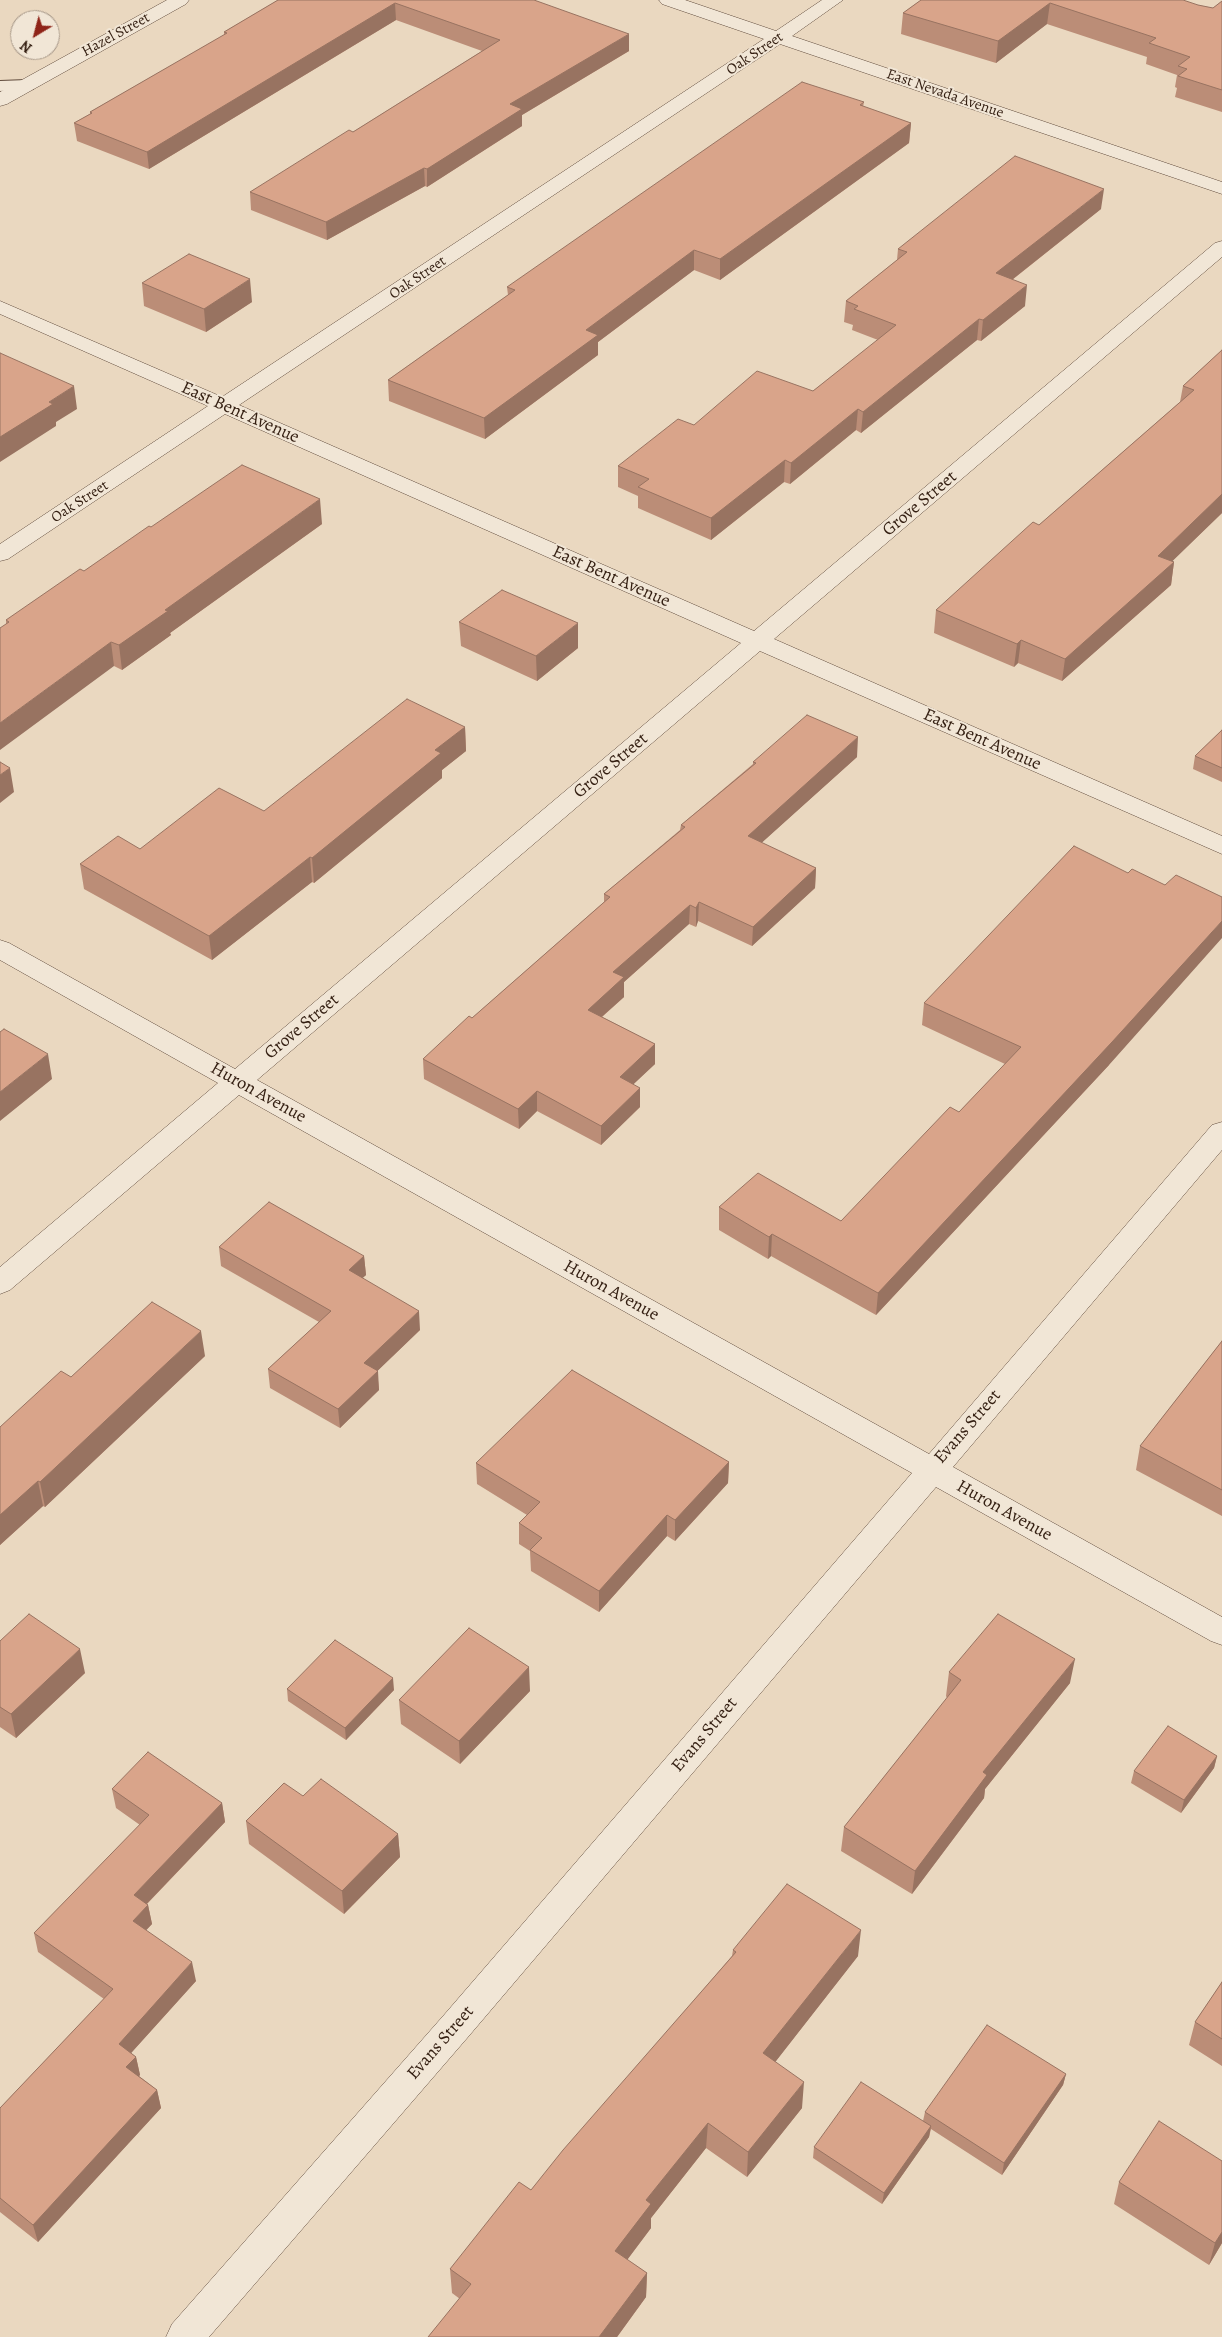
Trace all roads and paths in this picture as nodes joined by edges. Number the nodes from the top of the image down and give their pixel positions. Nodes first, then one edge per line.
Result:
1 (180, 0) edge
2 (668, 0) edge
3 (834, 0) edge
4 (779, 38) junction
5 (27, 85) junction
6 (0, 86) edge
7 (0, 100) edge
8 (1222, 188) edge
9 (1222, 247) edge
10 (0, 307) edge
11 (224, 406) junction
12 (0, 554) edge
13 (759, 642) junction
14 (1222, 846) edge
15 (0, 949) edge
16 (237, 1081) junction
17 (1222, 1132) edge
18 (0, 1283) edge
19 (931, 1470) junction
20 (1222, 1632) edge
21 (185, 2337) edge

1 - 5 street, Hazel Street
2 - 4 street, East Nevada Avenue
3 - 4 street, Oak Street
4 - 8 street, East Nevada Avenue
4 - 11 street, Oak Street
5 - 6 lane
5 - 7 street, Hazel Street
9 - 13 street, Grove Street
10 - 11 street, East Bent Avenue
11 - 12 street, Oak Street
11 - 13 street, East Bent Avenue
13 - 14 street, East Bent Avenue
13 - 16 street, Grove Street
15 - 16 street, Huron Avenue
16 - 18 street, Grove Street
16 - 19 street, Huron Avenue
17 - 19 street, Evans Street
19 - 20 street, Huron Avenue
19 - 21 street, Evans Street

